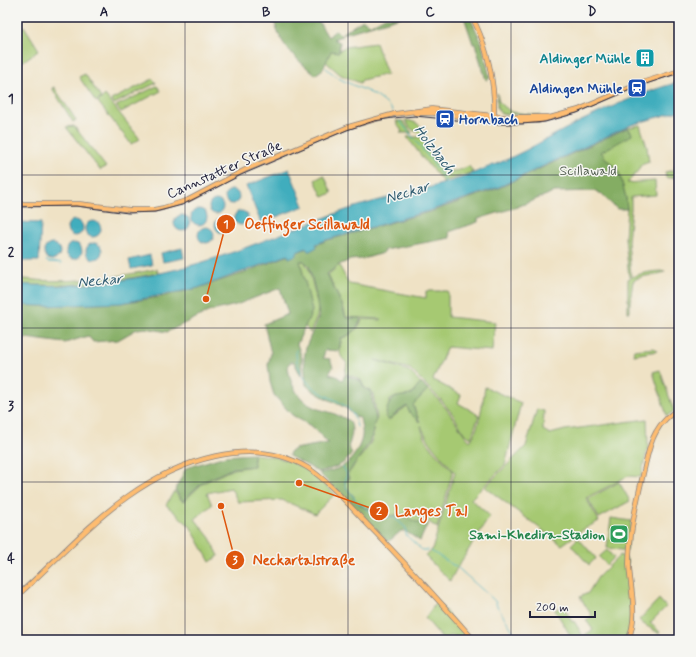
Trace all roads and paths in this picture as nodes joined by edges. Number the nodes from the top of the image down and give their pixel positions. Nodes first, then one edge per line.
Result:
1 (472, 17) edge
2 (679, 71) edge
3 (494, 102) junction
4 (495, 110) junction
5 (492, 117) junction
6 (503, 117) junction
7 (548, 118) junction
8 (17, 204) edge
9 (679, 408) edge
10 (17, 596) edge
11 (474, 640) edge
12 (628, 640) edge

1 - 3 main road
2 - 7 main road
3 - 4 main road
3 - 5 main road
4 - 5 main road
4 - 6 main road
5 - 6 main road
5 - 7 main road
5 - 8 main road, Cannstatter Straße
6 - 7 main road
9 - 12 main road
10 - 11 main road

